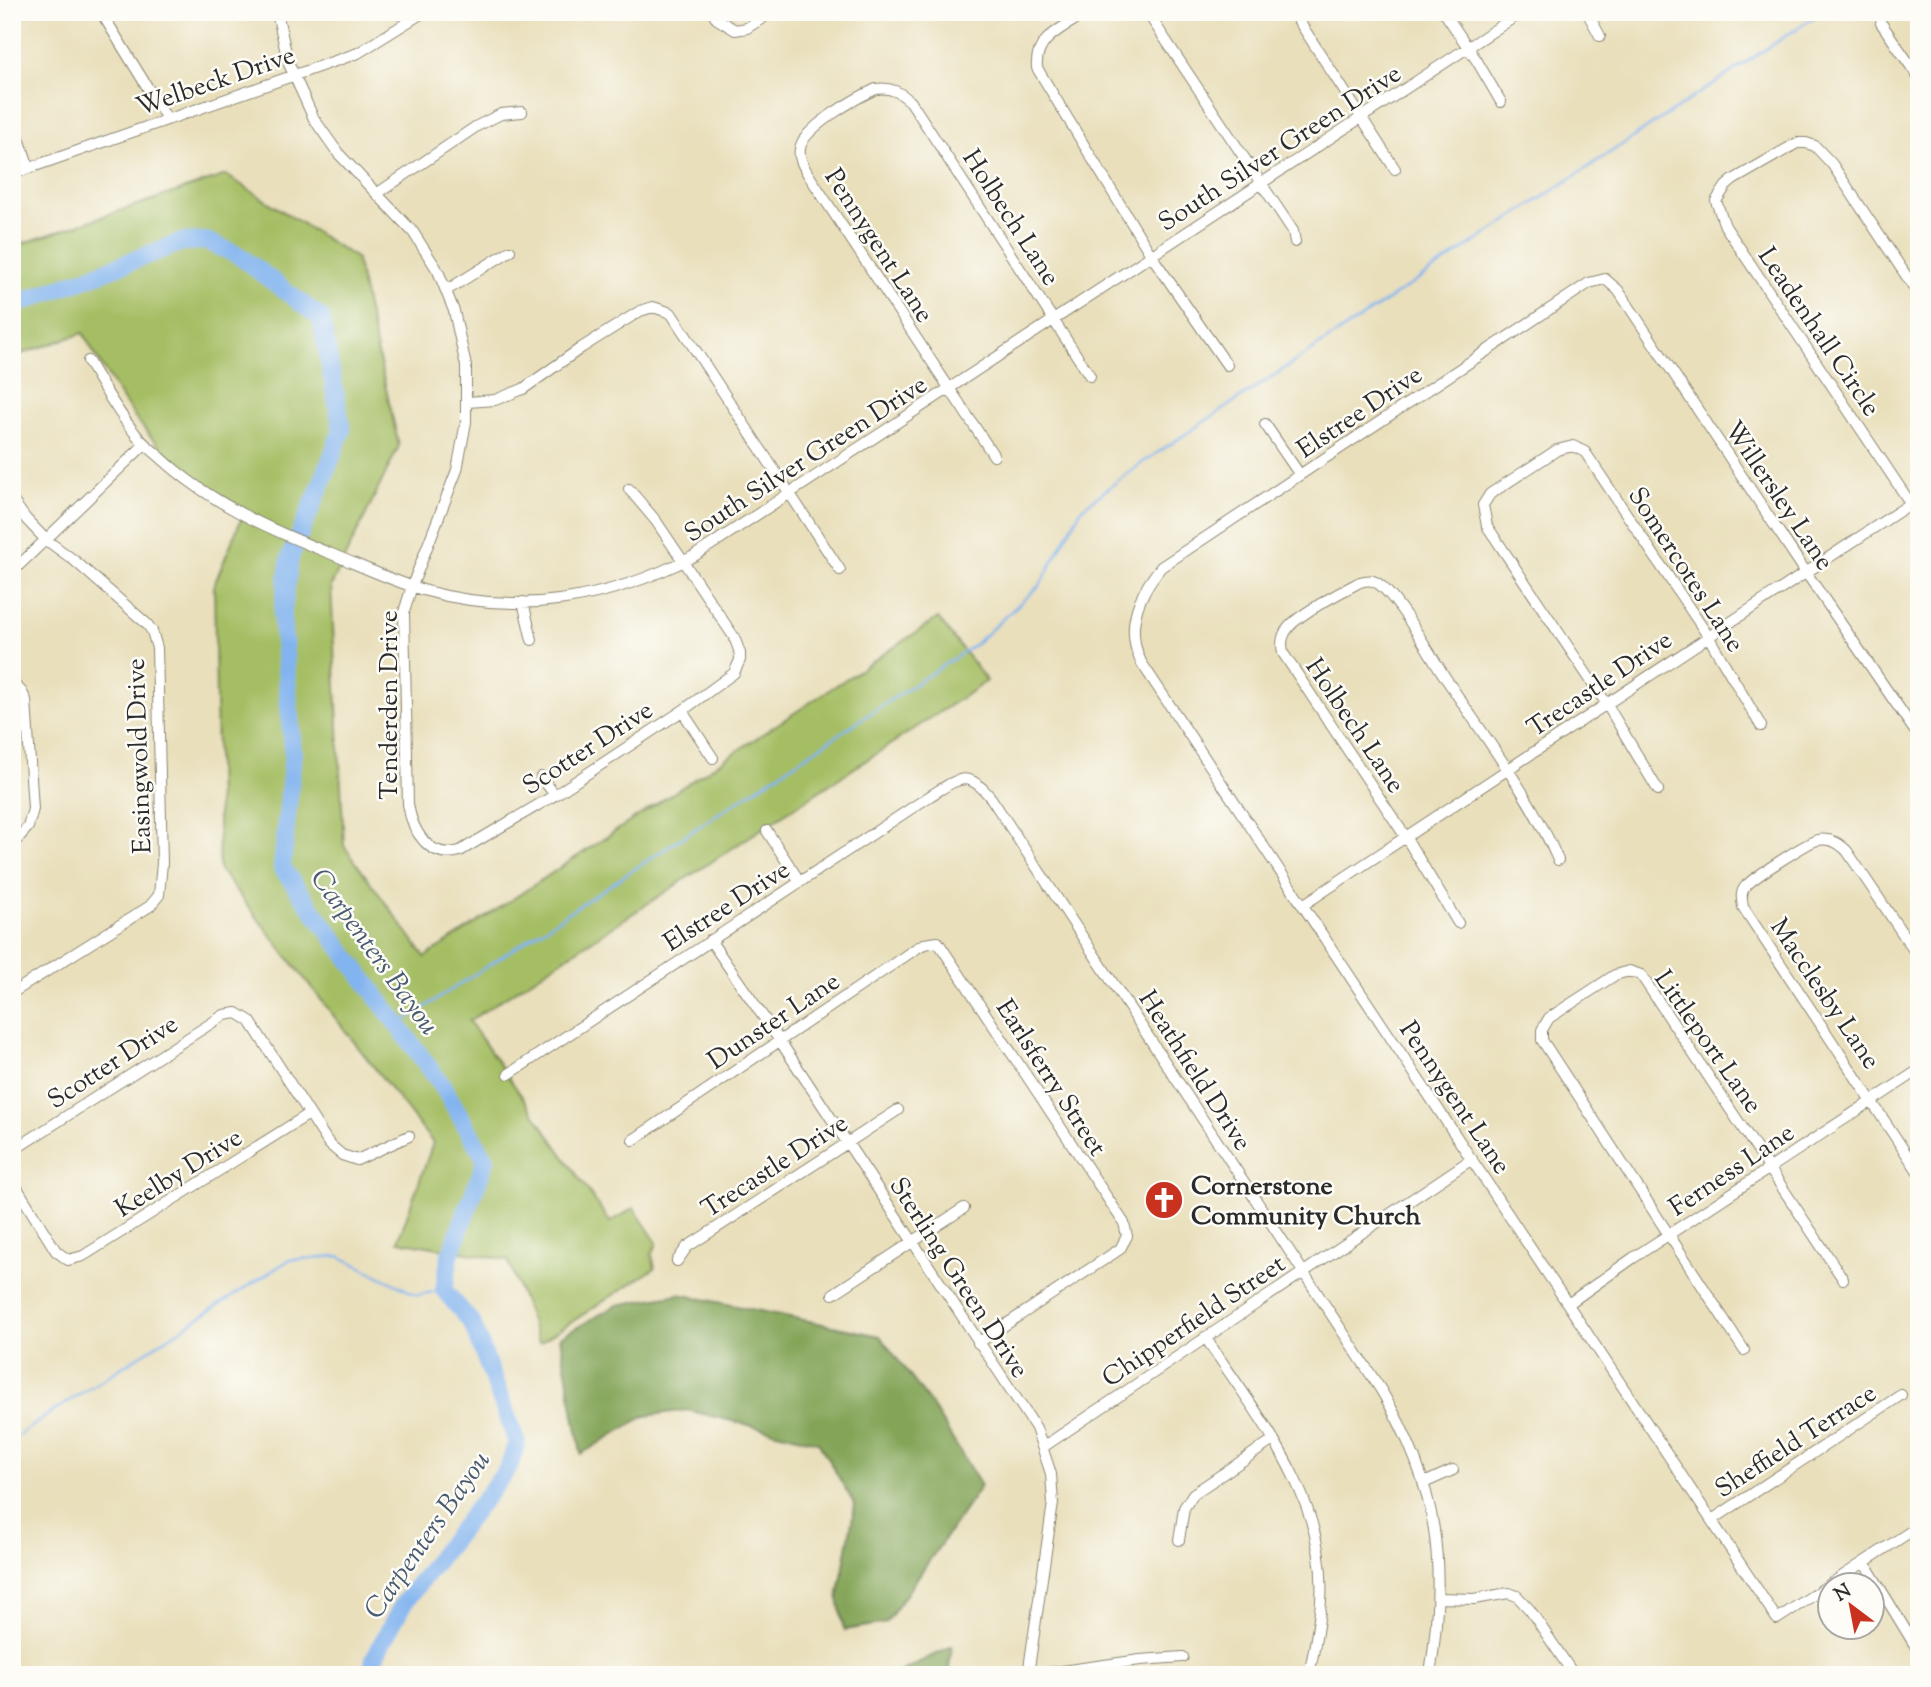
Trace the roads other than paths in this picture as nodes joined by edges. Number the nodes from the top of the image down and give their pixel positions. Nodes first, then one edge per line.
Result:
1 (101, 12) edge
2 (277, 12) edge
3 (424, 12) edge
4 (713, 12) edge
5 (772, 12) edge
6 (1088, 12) edge
7 (1147, 12) edge
8 (1293, 12) edge
9 (1444, 12) edge
10 (1522, 12) edge
11 (1587, 12) edge
12 (1075, 16) edge
13 (1881, 23) dead end
14 (1600, 36) dead end
15 (1469, 48) junction
16 (293, 75) junction
17 (1919, 78) edge
18 (891, 90) joint
19 (1501, 102) dead end
20 (522, 113) dead end
21 (12, 117) edge
22 (1363, 117) junction
23 (167, 119) junction
24 (29, 168) junction
25 (1395, 169) dead end
26 (12, 174) edge
27 (1262, 184) junction
28 (378, 193) junction
29 (1295, 242) dead end
30 (510, 251) dead end
31 (1151, 255) junction
32 (1605, 279) joint
33 (447, 290) junction
34 (1919, 295) edge
35 (1055, 320) junction
36 (88, 360) dead end
37 (1227, 365) dead end
38 (1090, 376) dead end
39 (949, 390) junction
40 (468, 402) junction
41 (1265, 424) dead end
42 (145, 444) junction
43 (994, 456) dead end
44 (1300, 475) junction
45 (629, 489) dead end
46 (791, 493) junction
47 (12, 500) edge
48 (1915, 501) edge
49 (1919, 516) edge
50 (45, 539) junction
51 (683, 562) junction
52 (840, 570) dead end
53 (12, 572) edge
54 (1807, 574) junction
55 (412, 586) junction
56 (1146, 590) joint
57 (523, 602) junction
58 (1708, 636) junction
59 (532, 640) dead end
60 (12, 683) edge
61 (1606, 703) junction
62 (682, 711) junction
63 (1762, 726) dead end
64 (1919, 737) edge
65 (713, 758) dead end
66 (1507, 769) junction
67 (541, 777) dead end
68 (967, 778) joint
69 (1658, 790) dead end
70 (555, 795) junction
71 (767, 831) dead end
72 (1405, 836) junction
73 (12, 845) edge
74 (451, 854) joint
75 (1558, 860) dead end
76 (800, 881) junction
77 (1303, 905) junction
78 (1458, 923) dead end
79 (710, 940) junction
80 (938, 942) joint
81 (1919, 958) edge
82 (12, 993) edge
83 (780, 1041) junction
84 (1919, 1070) edge
85 (509, 1073) dead end
86 (1872, 1101) junction
87 (898, 1110) dead end
88 (309, 1114) junction
89 (409, 1136) dead end
90 (633, 1140) dead end
91 (846, 1143) junction
92 (12, 1151) edge
93 (1472, 1159) junction
94 (1771, 1168) junction
95 (1919, 1173) edge
96 (12, 1180) edge
97 (964, 1209) dead end
98 (1670, 1235) junction
99 (912, 1242) junction
100 (677, 1261) dead end
101 (1303, 1272) junction
102 (1843, 1279) dead end
103 (833, 1294) dead end
104 (1568, 1304) junction
105 (1205, 1336) junction
106 (978, 1343) junction
107 (1744, 1350) dead end
108 (1901, 1395) dead end
109 (1273, 1440) junction
110 (1042, 1447) junction
111 (1454, 1471) dead end
112 (1424, 1483) junction
113 (1712, 1520) junction
114 (1919, 1526) edge
115 (1179, 1540) dead end
116 (1864, 1562) junction
117 (1439, 1598) junction
118 (1919, 1652) edge
119 (1183, 1657) dead end
120 (1031, 1675) edge
121 (1309, 1675) edge
122 (1430, 1675) edge
123 (1574, 1675) edge

1 - 23 street
2 - 16 street, Tenderden Drive
3 - 16 street, Welbeck Drive
4 - 5 street
6 - 12 street
7 - 27 street
8 - 22 street
9 - 15 street
10 - 15 street, South Silver Green Drive
11 - 14 street
12 - 31 street
13 - 17 street
15 - 19 street
15 - 22 street, South Silver Green Drive
16 - 23 street, Welbeck Drive
16 - 28 street, Tenderden Drive
18 - 35 street, Holbech Lane
18 - 39 street, Pennygent Lane
20 - 28 street
21 - 24 street
22 - 25 street
22 - 27 street, South Silver Green Drive
23 - 24 street, Welbeck Drive
24 - 26 street, Welbeck Drive
27 - 29 street
27 - 31 street, South Silver Green Drive
28 - 33 street, Tenderden Drive
30 - 33 street
31 - 35 street, South Silver Green Drive
31 - 37 street
32 - 44 street, Elstree Drive
32 - 54 street, Willersley Lane
33 - 40 street, Tenderden Drive
34 - 48 street, Leadenhall Circle
35 - 38 street, Holbech Lane
35 - 39 street, South Silver Green Drive
36 - 42 street, South Silver Green Drive
39 - 43 street, Pennygent Lane
39 - 46 street, South Silver Green Drive
40 - 46 street
40 - 55 street, Tenderden Drive
41 - 44 street
42 - 50 street
42 - 55 street, South Silver Green Drive
44 - 56 street, Elstree Drive
45 - 51 street
46 - 51 street, South Silver Green Drive
46 - 52 street
47 - 50 street, Easingwold Drive
48 - 49 street, Leadenhall Circle
48 - 54 street, Trecastle Drive
50 - 53 street
50 - 82 street, Easingwold Drive
51 - 57 street, South Silver Green Drive
51 - 62 street, Scotter Drive
54 - 58 street, Trecastle Drive
54 - 64 street, Willersley Lane
55 - 57 street, South Silver Green Drive
55 - 74 street, Tenderden Drive
56 - 77 street, Pennygent Lane
57 - 59 street
58 - 61 street, Trecastle Drive
58 - 61 street, Somercotes Lane
58 - 63 street, Somercotes Lane
60 - 73 street
61 - 66 street, Trecastle Drive
61 - 69 street
62 - 65 street
62 - 70 street, Scotter Drive
66 - 72 street, Trecastle Drive
66 - 72 street, Holbech Lane
66 - 75 street
67 - 70 street
68 - 76 street, Elstree Drive
68 - 101 street, Heathfield Drive
70 - 74 street, Scotter Drive
71 - 76 street
72 - 77 street, Trecastle Drive
72 - 78 street, Holbech Lane
76 - 79 street, Elstree Drive
77 - 93 street, Pennygent Lane
79 - 83 street, Sterling Green Drive
79 - 85 street, Elstree Drive
80 - 83 street, Dunster Lane
80 - 106 street, Earlsferry Street
81 - 86 street, Macclesby Lane
83 - 90 street, Dunster Lane
83 - 91 street, Sterling Green Drive
84 - 86 street, Ferness Lane
86 - 94 street, Ferness Lane
86 - 95 street, Macclesby Lane
87 - 91 street, Trecastle Drive
88 - 89 street
88 - 92 street, Scotter Drive
88 - 96 street, Keelby Drive
91 - 99 street, Sterling Green Drive
91 - 100 street, Trecastle Drive
93 - 101 street, Chipperfield Street
93 - 104 street, Pennygent Lane
94 - 98 street, Ferness Lane
94 - 98 street, Littleport Lane
94 - 102 street, Littleport Lane
97 - 99 street
98 - 104 street, Ferness Lane
98 - 107 street
99 - 103 street
99 - 106 street, Sterling Green Drive
101 - 105 street, Chipperfield Street
101 - 112 street, Heathfield Drive
104 - 113 street, Pennygent Lane
105 - 109 street
105 - 110 street, Chipperfield Street
106 - 110 street, Sterling Green Drive
108 - 113 street, Sheffield Terrace
109 - 115 street
109 - 121 street
110 - 120 street, Sterling Green Drive
111 - 112 street
112 - 117 street, Heathfield Drive
113 - 116 street, Pennygent Lane
114 - 116 street
116 - 118 street
117 - 122 street, Heathfield Drive
117 - 123 street
119 - 120 street

